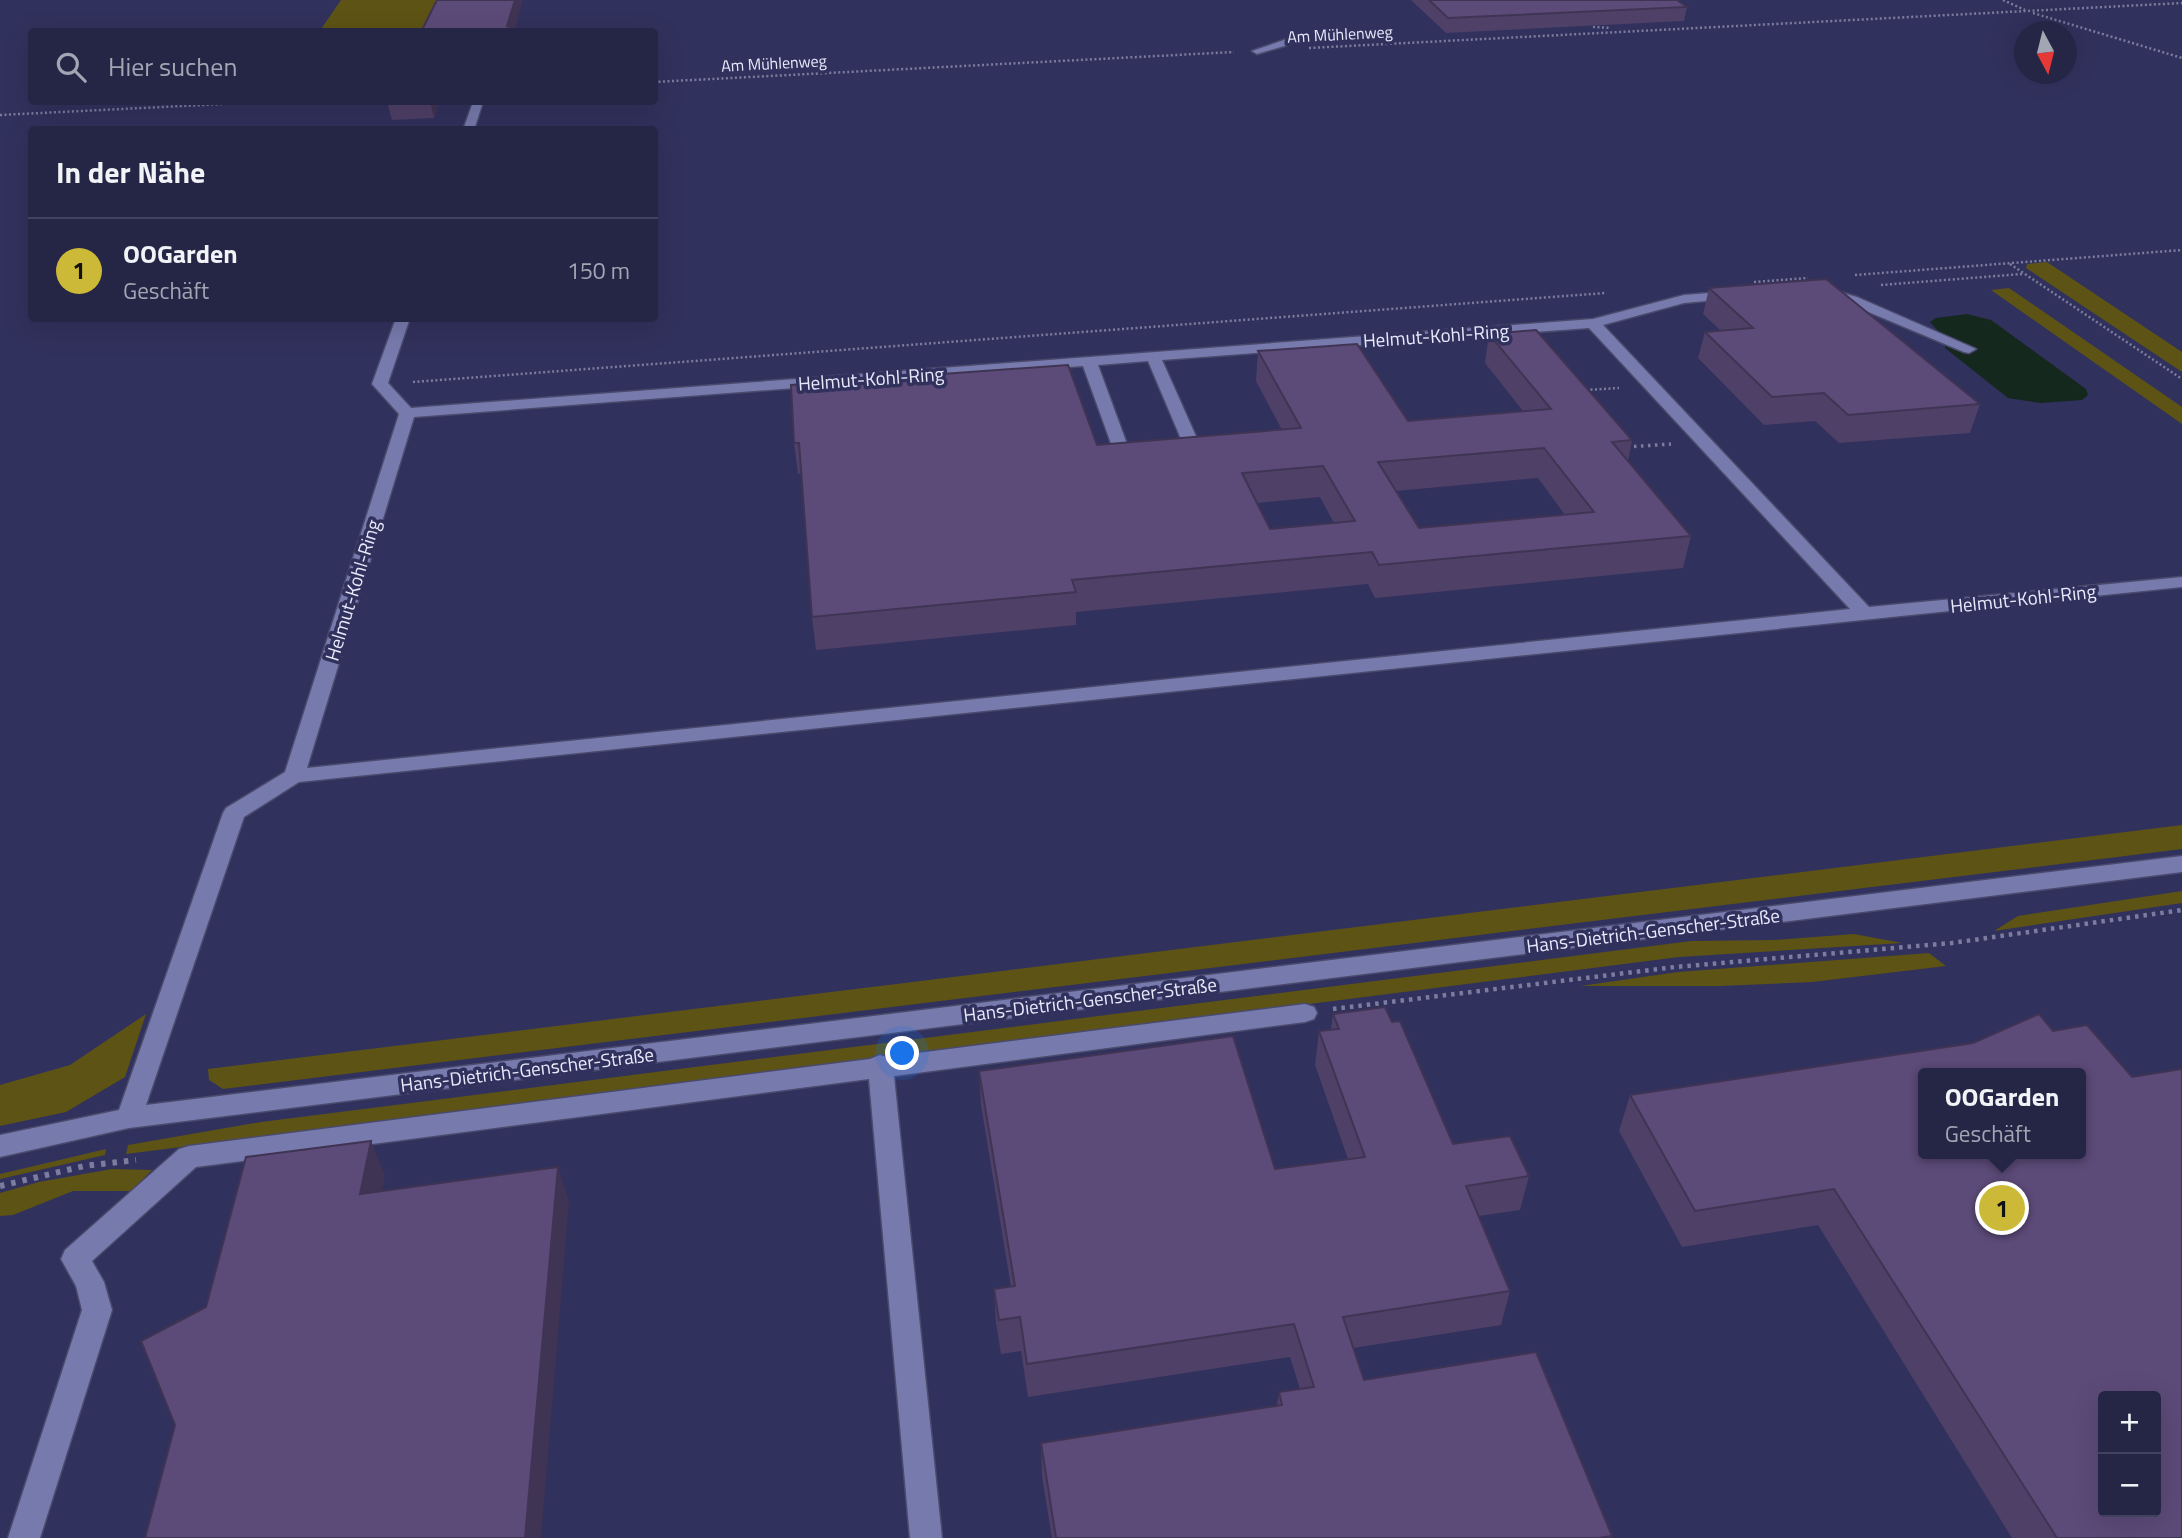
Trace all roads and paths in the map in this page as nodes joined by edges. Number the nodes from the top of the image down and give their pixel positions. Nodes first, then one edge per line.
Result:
1 (2003, 0) edge
2 (2182, 3) edge
3 (2027, 12) junction
4 (1593, 27) edge
5 (1611, 28) edge
6 (1287, 42) dead end
7 (1257, 51) junction
8 (2182, 58) edge
9 (658, 82) edge
10 (203, 105) edge
11 (477, 105) edge
12 (0, 115) edge
13 (469, 126) edge
14 (2182, 250) edge
15 (2009, 263) junction
16 (2024, 274) junction
17 (1856, 275) dead end
18 (1816, 284) joint
19 (1872, 285) dead end
20 (1748, 289) joint
21 (1605, 293) dead end
22 (402, 322) edge
23 (1592, 323) junction
24 (1969, 349) dead end
25 (1153, 356) junction
26 (1089, 361) junction
27 (2182, 379) edge
28 (380, 384) junction
29 (1651, 385) junction
30 (1577, 391) edge
31 (407, 413) junction
32 (1630, 447) dead end
33 (1620, 448) edge
34 (2182, 582) edge
35 (1864, 613) junction
36 (295, 776) junction
37 (2182, 864) edge
38 (2182, 910) edge
39 (1305, 1013) joint
40 (880, 1065) junction
41 (129, 1118) junction
42 (0, 1146) edge
43 (189, 1157) junction
44 (0, 1186) edge
45 (24, 1538) edge
46 (926, 1538) edge

1 - 3 path, Am Mühlenweg
2 - 3 path, Am Mühlenweg
3 - 7 path, Am Mühlenweg
3 - 8 path
4 - 5 path
6 - 7 street
7 - 9 path, Am Mühlenweg
10 - 12 path
11 - 13 street
14 - 15 path
15 - 16 path
15 - 17 path
16 - 19 path
16 - 27 path
18 - 20 path
18 - 24 street
20 - 23 street, Helmut-Kohl-Ring
21 - 28 path
22 - 28 street
23 - 25 street, Helmut-Kohl-Ring
23 - 29 street
25 - 26 street, Helmut-Kohl-Ring
25 - 26 street
26 - 31 street, Helmut-Kohl-Ring
28 - 31 street
29 - 30 path
29 - 35 street
31 - 36 street, Helmut-Kohl-Ring
32 - 33 path
34 - 35 street, Helmut-Kohl-Ring
35 - 36 street, Helmut-Kohl-Ring
36 - 41 street
37 - 41 street, Hans-Dietrich-Genscher-Straße
38 - 39 path
39 - 40 street
40 - 43 street
40 - 46 street
41 - 42 street, Hans-Dietrich-Genscher-Straße
43 - 44 path
43 - 45 street

